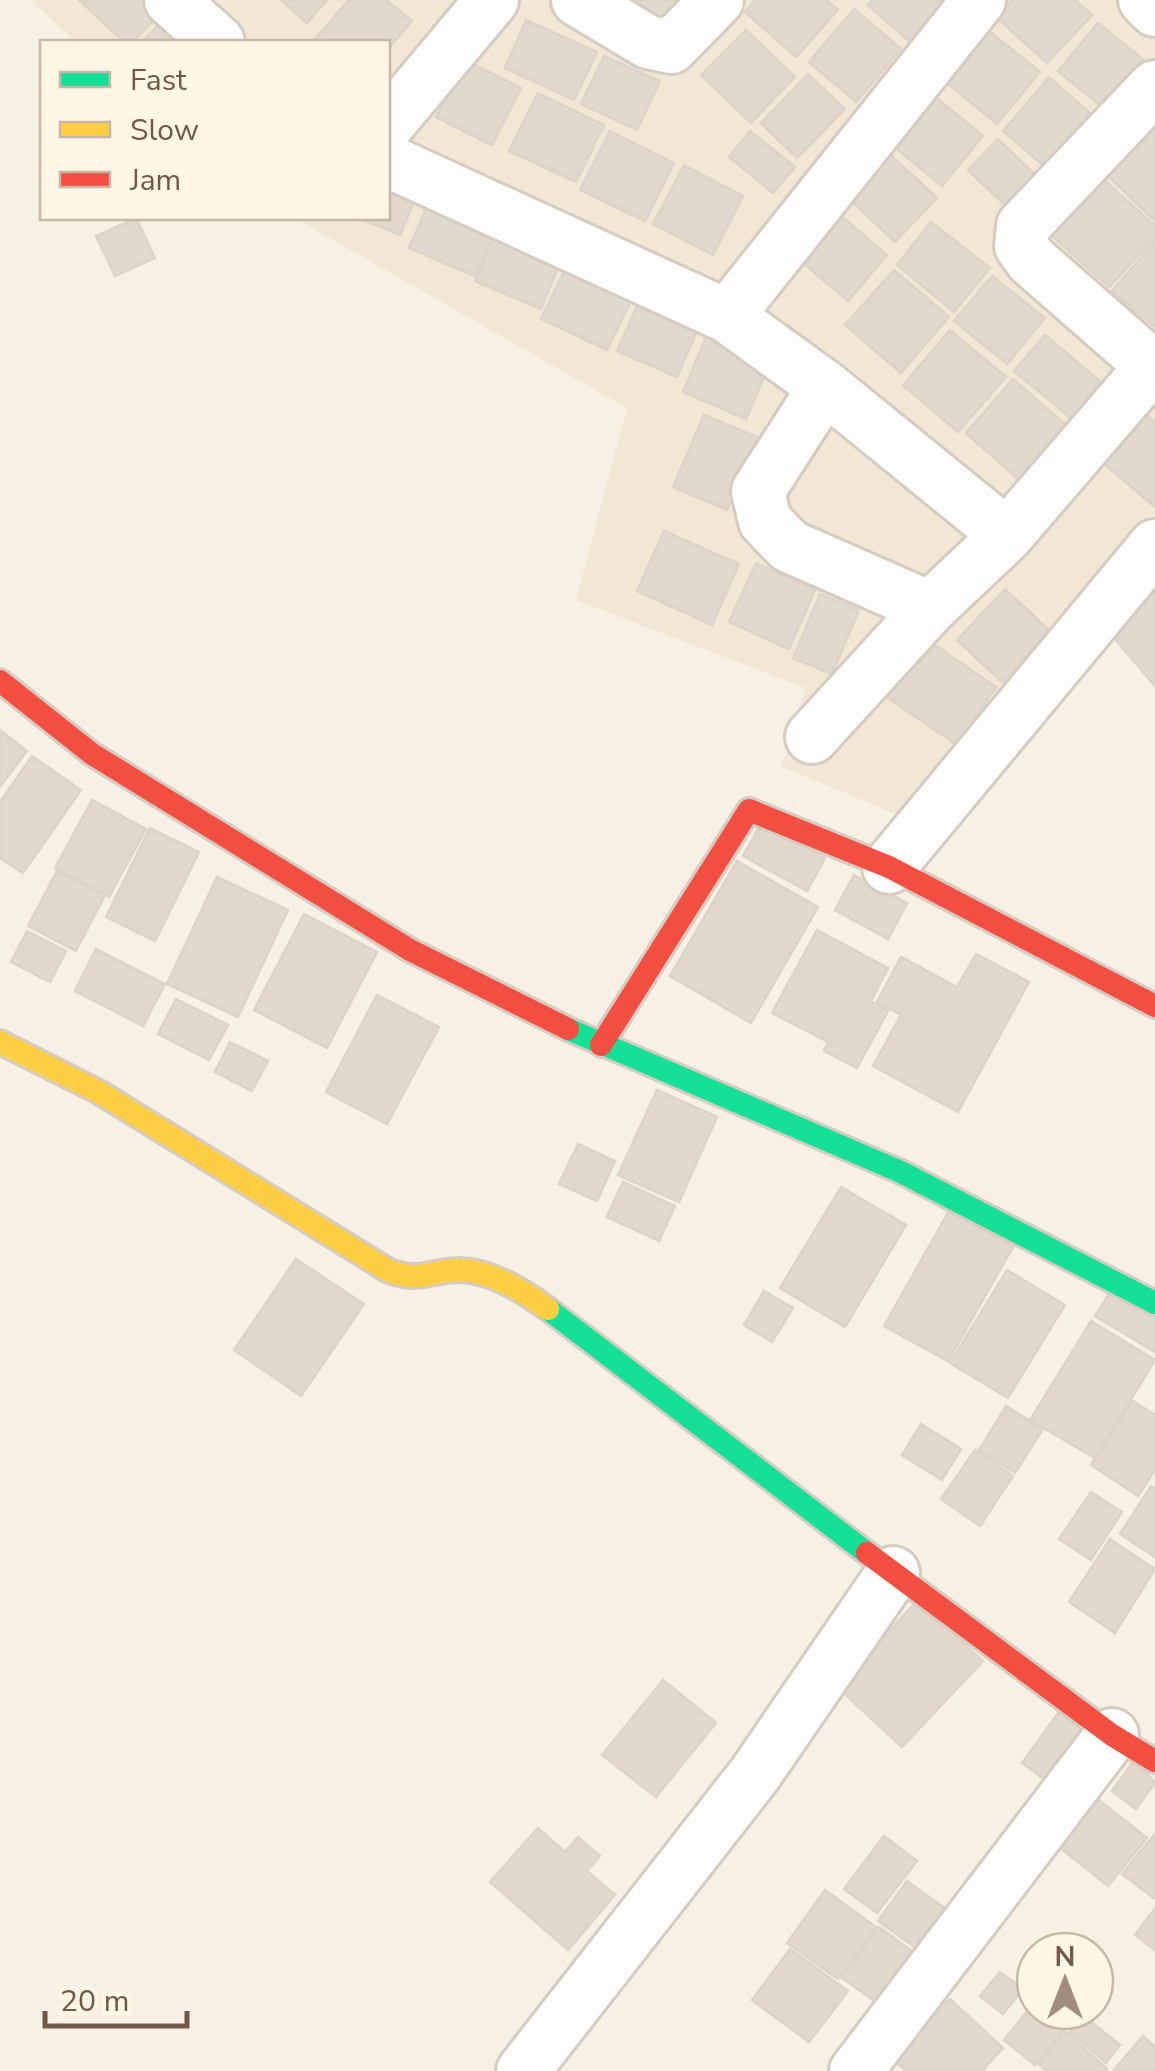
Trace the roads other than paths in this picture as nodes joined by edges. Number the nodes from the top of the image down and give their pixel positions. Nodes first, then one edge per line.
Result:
1 (492, 0) edge
2 (578, 0) edge
3 (717, 0) edge
4 (979, 0) edge
5 (1145, 0) edge
6 (1155, 10) edge
7 (1155, 87) edge
8 (390, 122) edge
9 (390, 162) edge
10 (727, 316) junction
11 (1154, 365) edge
12 (825, 387) junction
13 (1007, 536) junction
14 (1155, 546) edge
15 (930, 608) junction
16 (0, 681) edge
17 (812, 737) dead end
18 (889, 867) junction
19 (1155, 1006) edge
20 (0, 1042) edge
21 (601, 1046) junction
22 (1155, 1304) edge
23 (893, 1573) junction
24 (1133, 1748) edge
25 (523, 2071) edge
26 (856, 2071) edge

1 - 8 street
2 - 3 street
4 - 10 street
5 - 6 street
7 - 11 street
9 - 10 street
10 - 12 street
11 - 13 street
12 - 13 street
12 - 15 street
13 - 15 street
14 - 18 street
15 - 17 street
16 - 21 street
18 - 19 street
18 - 21 street
20 - 23 street
21 - 22 street
23 - 24 street
23 - 25 street
24 - 26 street

